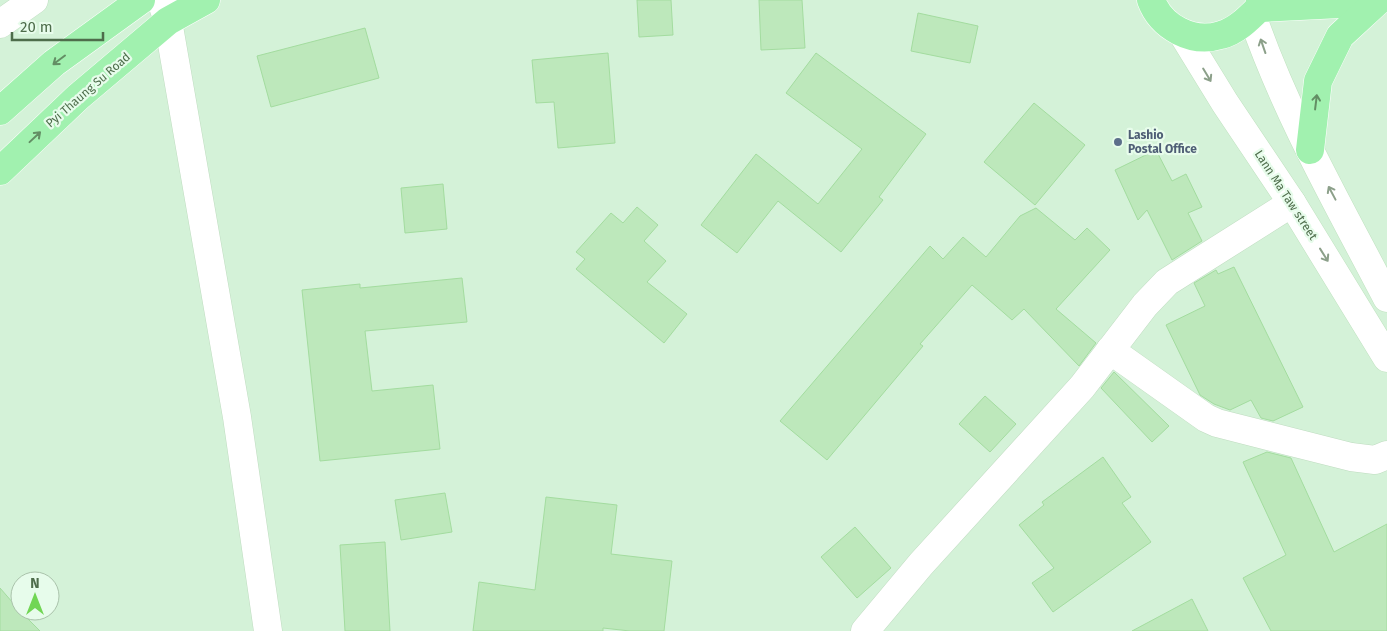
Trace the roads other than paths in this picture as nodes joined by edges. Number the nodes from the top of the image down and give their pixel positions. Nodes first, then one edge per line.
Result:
1 (34, 0) edge
2 (141, 0) edge
3 (206, 0) edge
4 (1357, 0) edge
5 (1379, 0) edge
6 (1146, 3) edge
7 (1257, 8) edge
8 (164, 11) edge
9 (0, 24) edge
10 (1182, 33) junction
11 (0, 111) edge
12 (1310, 150) junction
13 (0, 171) edge
14 (1292, 202) junction
15 (1387, 298) edge
16 (1110, 350) junction
17 (1387, 358) edge
18 (1387, 455) edge
19 (268, 631) edge
20 (865, 631) edge

1 - 9 street
2 -> 11 main road
3 - 8 main road, Pyi Thaung Su Road
4 - 7 main road
12 -> 5 main road
6 - 10 main road
7 - 10 main road
12 -> 7 street
13 -> 8 main road, Pyi Thaung Su Road
8 - 19 street
10 -> 14 street, Lann Ma Taw street
15 -> 12 street
14 - 16 street
14 -> 17 street, Lann Ma Taw street
16 - 18 street
16 - 20 street

